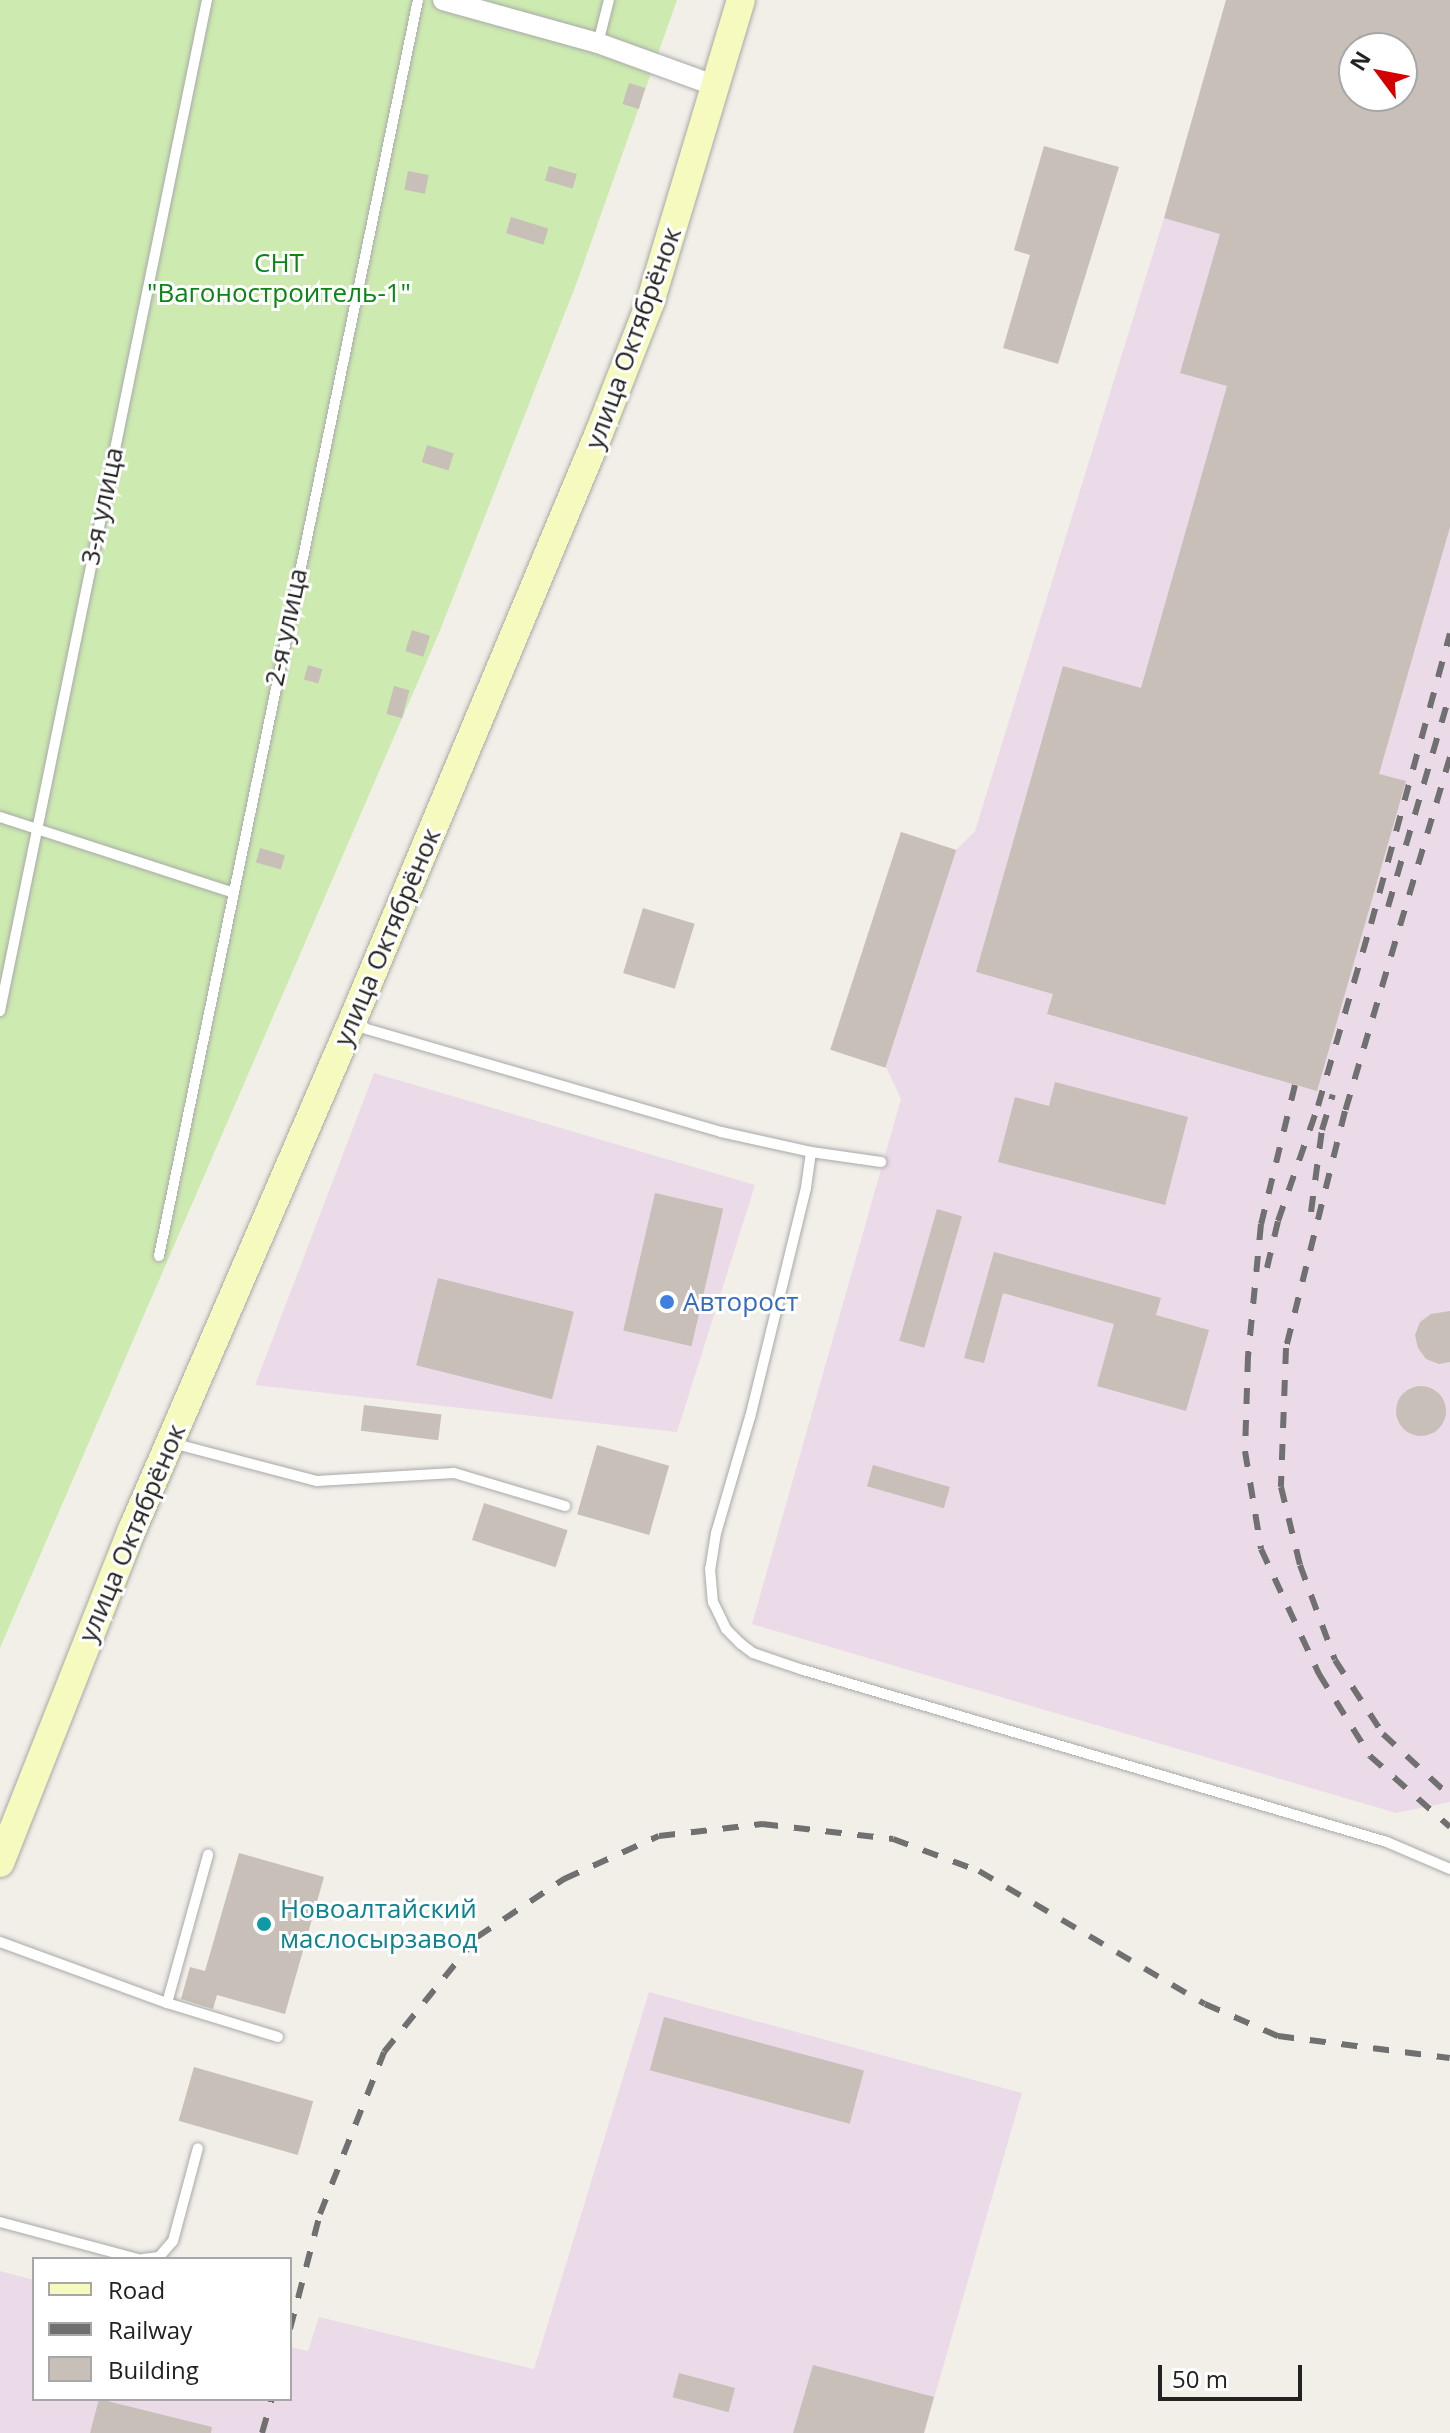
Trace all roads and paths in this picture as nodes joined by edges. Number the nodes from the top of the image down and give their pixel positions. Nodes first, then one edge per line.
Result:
1 (207, 0) edge
2 (418, 0) edge
3 (443, 0) edge
4 (609, 0) edge
5 (741, 0) edge
6 (598, 43) junction
7 (716, 86) junction
8 (0, 817) edge
9 (36, 827) junction
10 (231, 892) junction
11 (0, 1011) edge
12 (351, 1024) junction
13 (811, 1152) junction
14 (881, 1162) dead end
15 (159, 1256) dead end
16 (170, 1443) junction
17 (565, 1506) dead end
18 (208, 1855) dead end
19 (0, 1863) edge
20 (1450, 1869) edge
21 (0, 1942) edge
22 (167, 2003) junction
23 (278, 2037) dead end
24 (198, 2148) dead end
25 (0, 2222) edge
26 (132, 2257) edge
27 (159, 2257) edge

1 - 9 lane, 3-я улица
2 - 10 lane, 2-я улица
3 - 6 street
4 - 6 lane
5 - 7 street, улица Октябрёнок
6 - 7 street
7 - 12 street, улица Октябрёнок
8 - 9 lane
9 - 10 lane
9 - 11 lane, 3-я улица
10 - 15 lane, 2-я улица
12 - 13 lane
12 - 16 street, улица Октябрёнок
13 - 14 lane
13 - 20 lane
16 - 17 lane
16 - 19 street, улица Октябрёнок
18 - 22 lane
21 - 22 lane
22 - 23 lane
24 - 27 lane
25 - 26 lane

